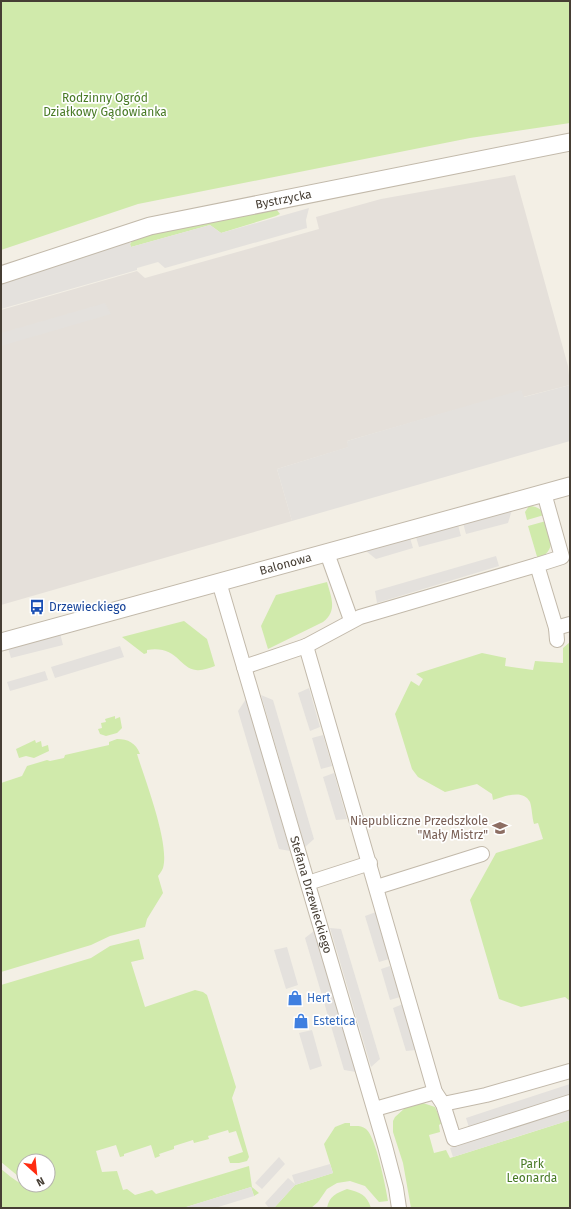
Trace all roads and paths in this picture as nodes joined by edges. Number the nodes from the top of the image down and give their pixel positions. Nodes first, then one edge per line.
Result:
1 (570, 142) edge
2 (1, 275) edge
3 (570, 486) edge
4 (544, 493) junction
5 (327, 553) junction
6 (566, 556) edge
7 (537, 565) junction
8 (219, 582) junction
9 (351, 620) junction
10 (570, 624) edge
11 (1, 642) edge
12 (306, 646) junction
13 (244, 667) junction
14 (482, 854) dead end
15 (370, 863) junction
16 (308, 883) junction
17 (377, 887) junction
18 (570, 1071) edge
19 (439, 1098) junction
20 (570, 1102) edge
21 (375, 1109) junction
22 (399, 1208) edge

1 - 2 street, Bystrzycka
3 - 4 street, Balonowa
4 - 5 street, Balonowa
4 - 6 street
5 - 8 street, Balonowa
5 - 9 street
6 - 7 street
7 - 9 street
7 - 10 street
8 - 11 street, Balonowa
8 - 13 street, Stefana Drzewieckiego
9 - 12 street
12 - 13 street
12 - 15 street
13 - 16 street, Stefana Drzewieckiego
14 - 17 street
15 - 16 street
15 - 17 street
16 - 21 street, Stefana Drzewieckiego
17 - 19 street
18 - 19 street
19 - 20 street
19 - 21 street
21 - 22 street, Stefana Drzewieckiego

